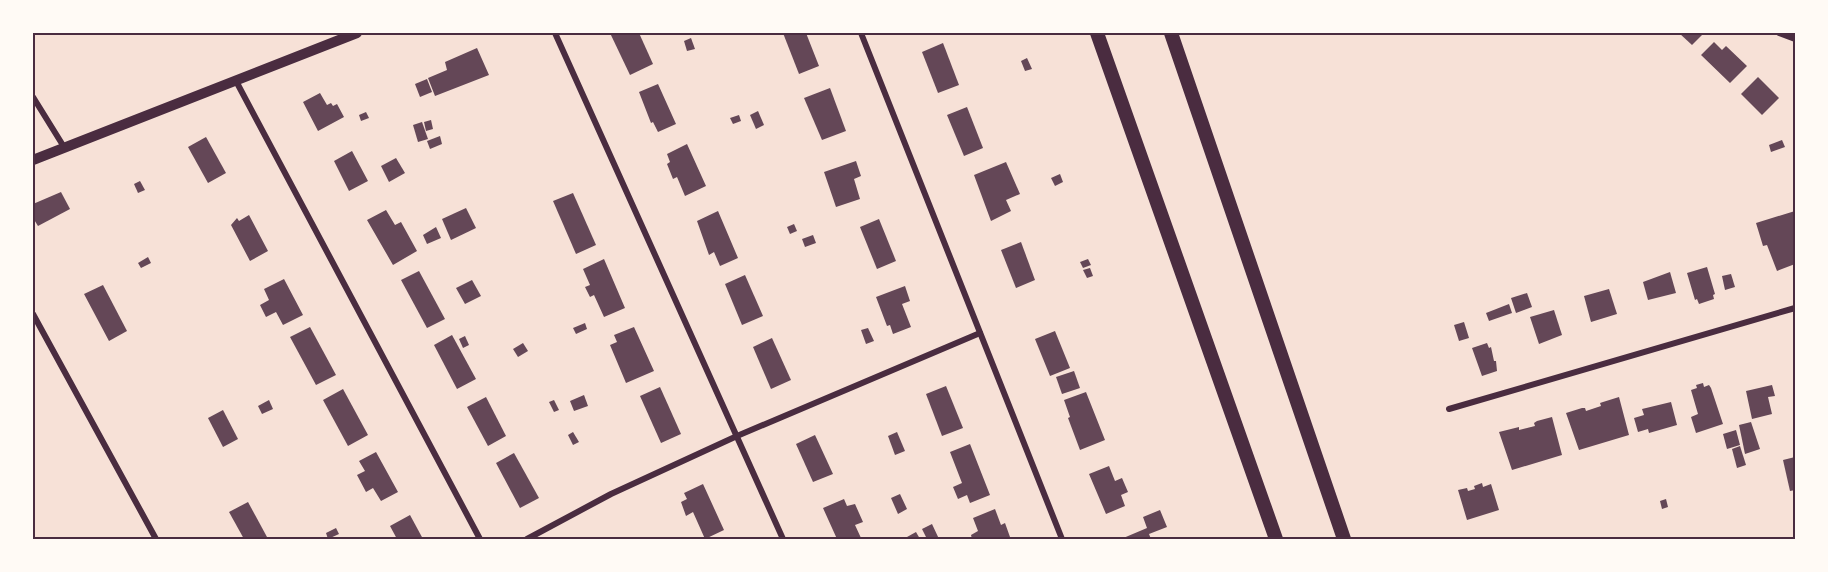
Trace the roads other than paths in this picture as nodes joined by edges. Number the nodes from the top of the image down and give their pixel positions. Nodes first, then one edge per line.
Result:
1 (357, 33) edge
2 (555, 33) edge
3 (861, 33) edge
4 (1097, 33) edge
5 (1171, 33) edge
6 (1779, 33) edge
7 (1795, 39) edge
8 (236, 81) junction
9 (33, 98) edge
10 (64, 147) junction
11 (33, 160) edge
12 (1795, 308) edge
13 (33, 314) edge
14 (980, 333) junction
15 (1449, 409) dead end
16 (737, 436) junction
17 (156, 539) edge
18 (480, 539) edge
19 (527, 539) edge
20 (783, 539) edge
21 (1062, 539) edge
22 (1276, 539) edge
23 (1344, 539) edge

1 - 8 main road
2 - 16 street
3 - 14 street
4 - 22 highway
5 - 23 highway
6 - 7 street
8 - 10 main road
8 - 18 street
9 - 10 street
10 - 11 main road
12 - 15 street
13 - 17 street
14 - 16 street
14 - 21 street
16 - 19 street
16 - 20 street

